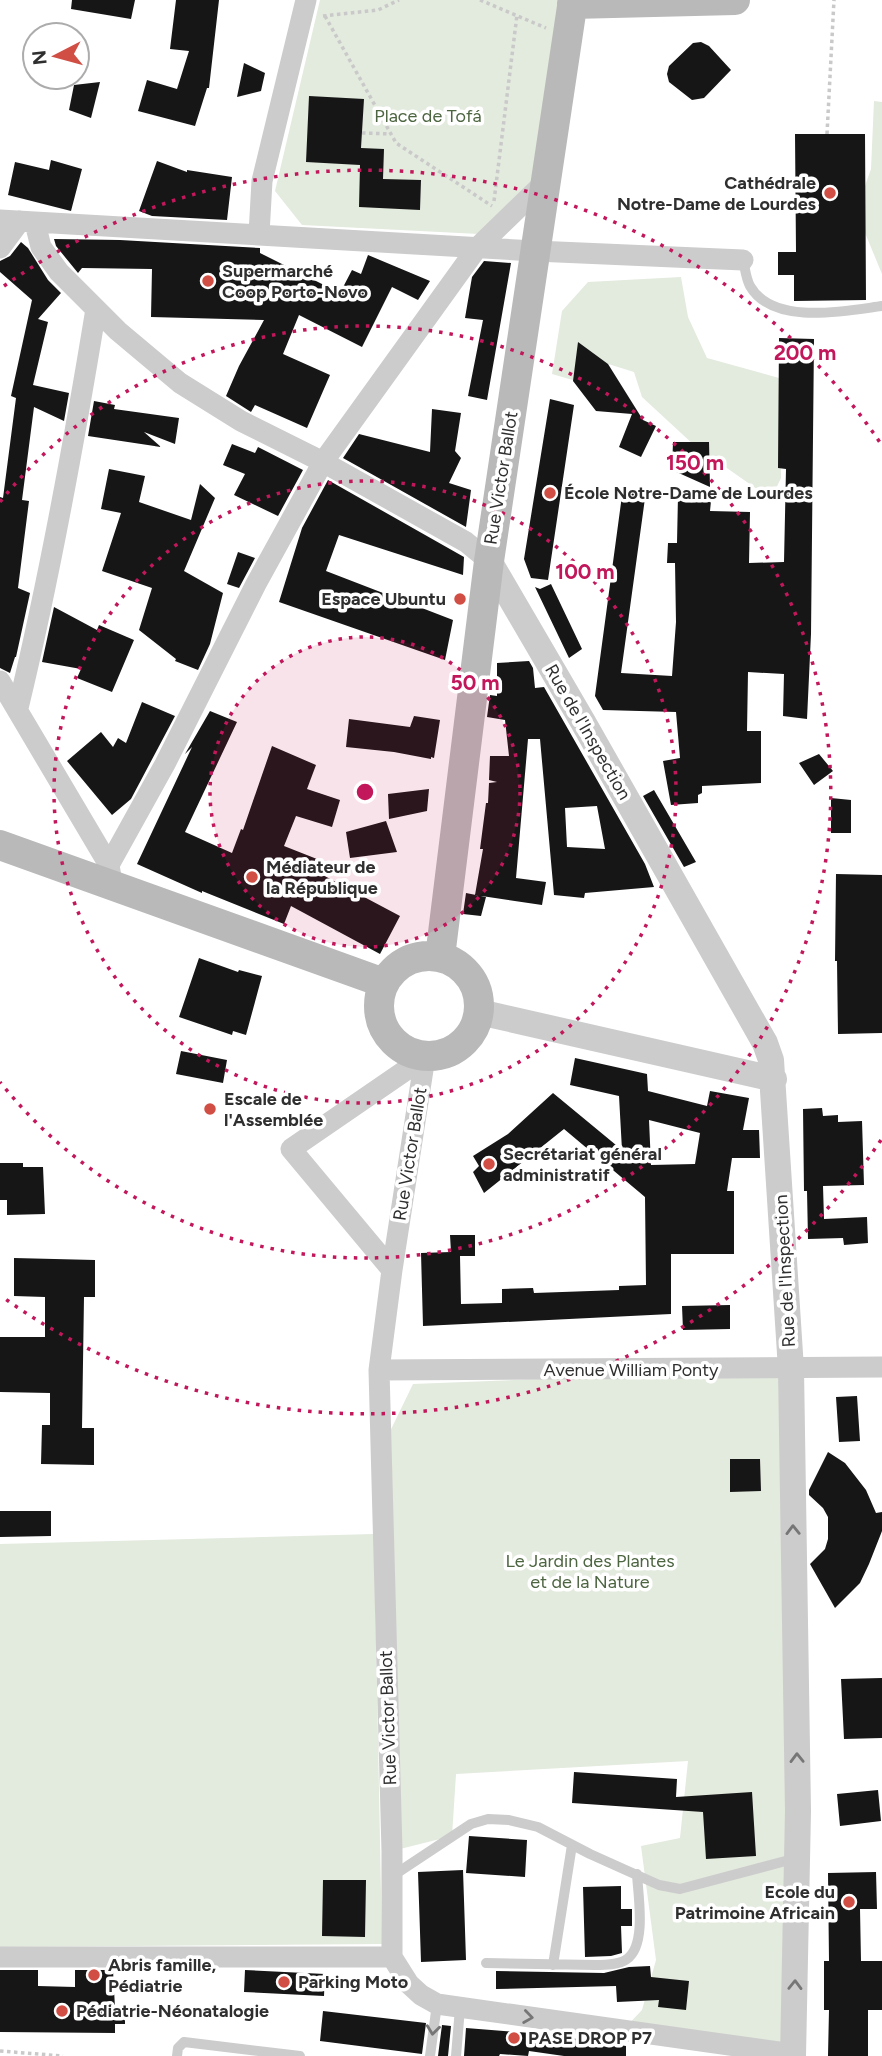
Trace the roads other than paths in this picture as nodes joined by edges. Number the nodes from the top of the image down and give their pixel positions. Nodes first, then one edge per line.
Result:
1 (735, 0) edge
2 (572, 2) edge
3 (304, 8) edge
4 (545, 182) junction
5 (19, 221) edge
6 (259, 234) junction
7 (477, 247) junction
8 (0, 248) edge
9 (536, 251) junction
10 (743, 260) joint
11 (882, 306) edge
12 (96, 309) junction
13 (323, 462) junction
14 (489, 561) junction
15 (0, 681) edge
16 (18, 708) junction
17 (0, 845) edge
18 (110, 876) junction
19 (440, 957) junction
20 (384, 983) junction
21 (479, 1012) junction
22 (425, 1057) junction
23 (774, 1079) junction
24 (392, 1270) junction
25 (882, 1367) edge
26 (790, 1369) junction
27 (379, 1370) junction
28 (572, 1845) junction
29 (797, 1858) junction
30 (636, 1874) junction
31 (391, 1877) junction
32 (0, 1957) edge
33 (392, 1957) junction
34 (486, 1963) dead end
35 (554, 1965) junction
36 (437, 2004) junction
37 (460, 2008) junction
38 (793, 2055) edge
39 (177, 2056) edge
40 (300, 2056) edge
41 (430, 2056) edge
42 (456, 2056) edge

1 - 2 main road
2 - 4 main road, Rue Victor Ballot
3 - 6 street
4 - 7 street
4 - 9 main road, Rue Victor Ballot
5 - 6 street
5 - 8 street
5 - 12 street
6 - 7 street
7 - 9 street
7 - 13 street
9 - 10 street
9 - 14 main road, Rue Victor Ballot
10 - 11 lane
12 - 13 street
12 - 16 street
13 - 14 street
13 - 18 street
14 - 19 main road, Rue Victor Ballot
14 - 23 street, Rue de l'Inspection
15 - 16 street
16 - 18 street
17 - 18 main road
18 - 20 main road
19 - 20 main road
19 - 21 main road
20 - 22 main road
21 - 22 main road
21 - 23 street
22 - 24 street, Rue Victor Ballot
22 - 24 street
23 - 26 street, Rue de l'Inspection
24 - 27 street, Rue Victor Ballot
25 - 26 street, Avenue William Ponty
26 - 27 street, Avenue William Ponty
29 -> 26 street, Rue de l'Inspection
27 - 31 street, Rue Victor Ballot
28 - 30 lane
28 - 31 lane
28 - 35 lane
29 - 30 lane
38 -> 29 street, Rue de l'Inspection
30 - 35 lane
31 - 33 street, Rue Victor Ballot
32 - 33 street
33 - 36 street
34 - 35 lane
36 - 37 street
36 -> 41 lane
37 -> 38 street
37 - 42 lane
39 - 40 lane

